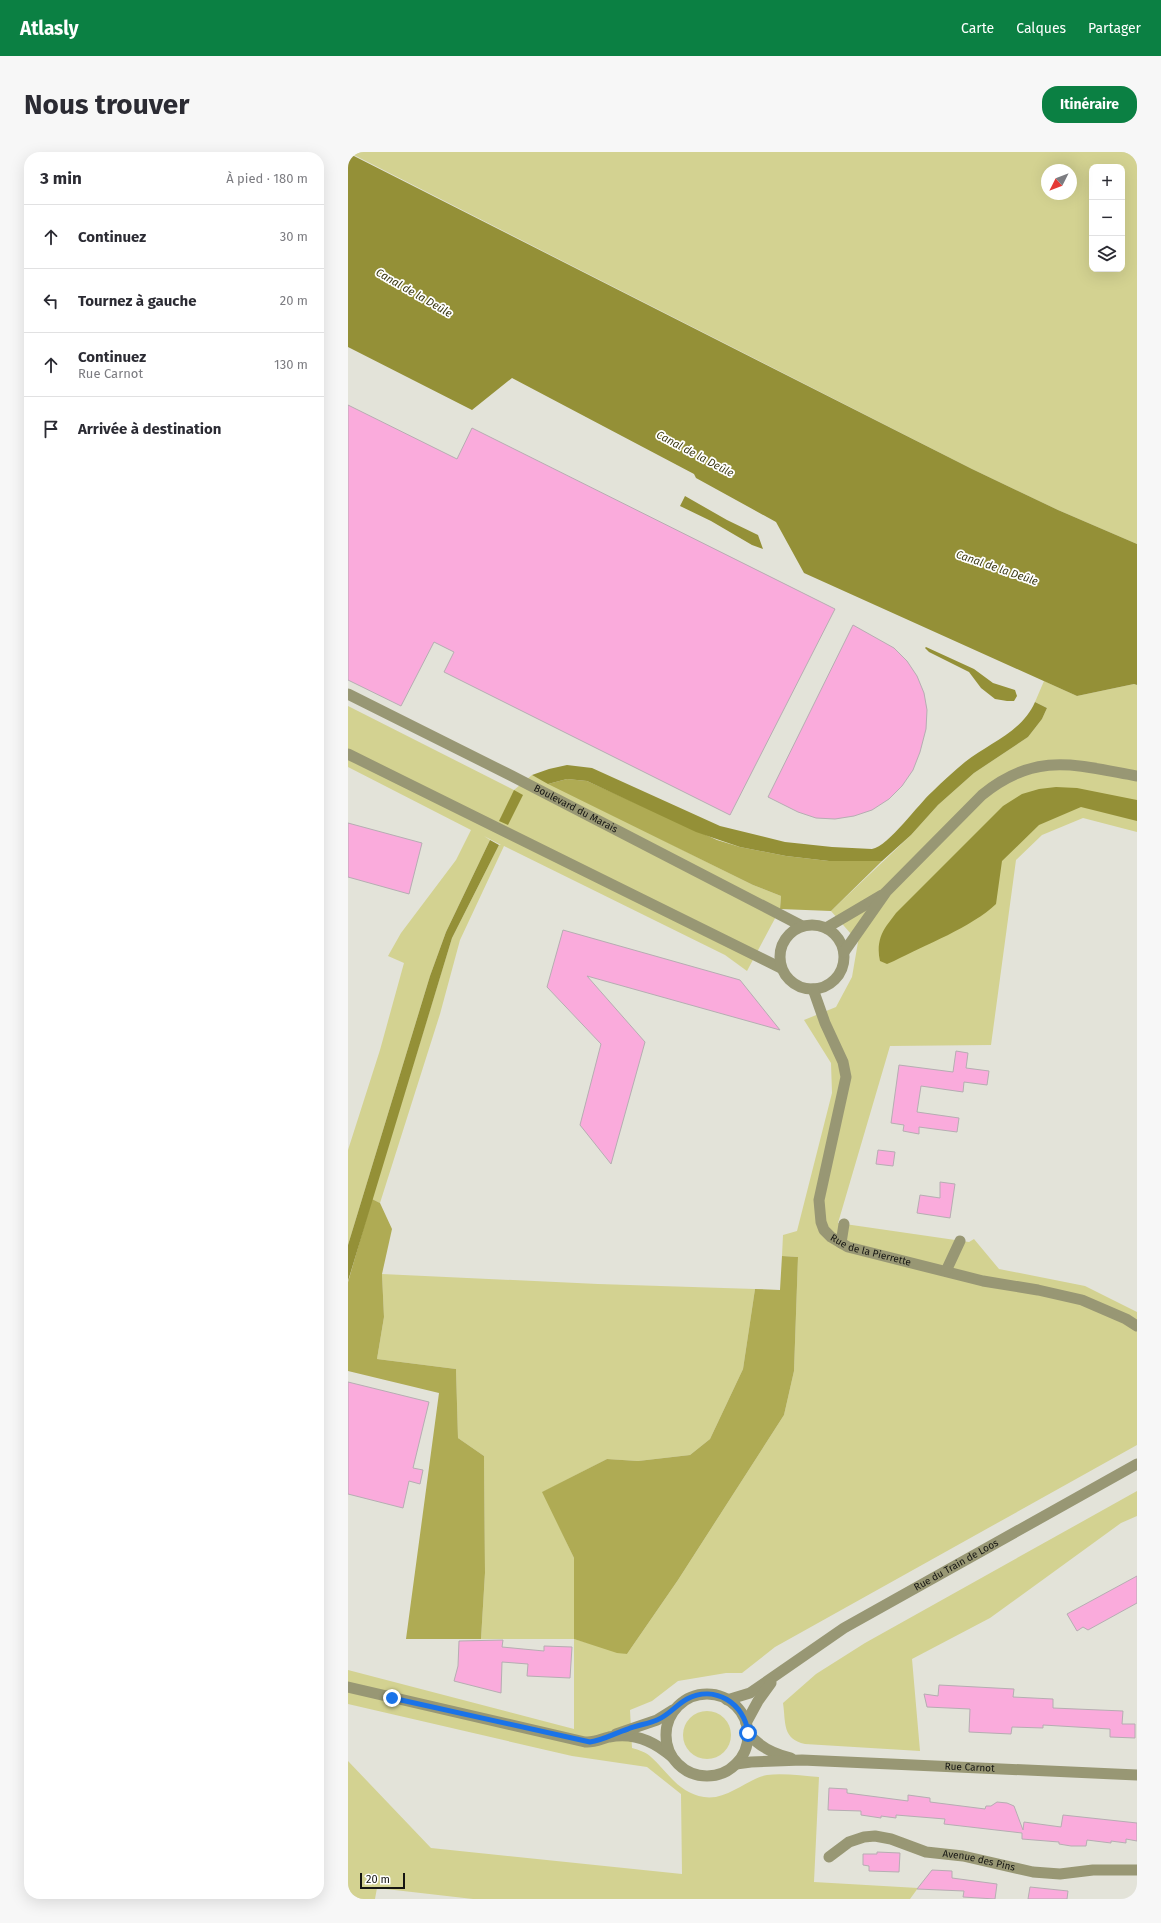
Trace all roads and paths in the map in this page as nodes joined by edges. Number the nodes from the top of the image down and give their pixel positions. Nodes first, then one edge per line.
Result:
1 (348, 694) edge
2 (348, 754) edge
3 (1137, 776) edge
4 (886, 892) junction
5 (802, 926) junction
6 (826, 928) junction
7 (844, 952) junction
8 (781, 968) junction
9 (813, 989) junction
10 (844, 1224) dead end
11 (960, 1241) dead end
12 (841, 1243) junction
13 (946, 1271) junction
14 (1137, 1326) edge
15 (1137, 1464) edge
16 (779, 1673) junction
17 (348, 1687) edge
18 (727, 1700) junction
19 (676, 1709) junction
20 (747, 1728) junction
21 (610, 1737) junction
22 (672, 1757) junction
23 (802, 1760) junction
24 (736, 1764) junction
25 (1137, 1775) edge
26 (828, 1857) dead end
27 (1137, 1870) edge

1 - 5 street, Boulevard du Marais
2 - 8 street
3 - 4 street
4 - 6 street
4 - 7 street
5 - 6 street
5 - 8 street
6 - 7 street
7 - 9 street
8 - 9 street
9 - 12 street, Rue de la Pierrette
10 - 12 street
11 - 13 street
12 - 13 street, Rue de la Pierrette
13 - 14 street, Rue de la Pierrette
15 - 16 street, Rue du Train de Loos
16 - 18 street, Rue du Train de Loos
16 - 20 street, Rue du Train de Loos
17 - 21 street
18 - 19 street
18 - 20 street
19 - 21 street
19 - 22 street
20 - 23 street, Rue Carnot
20 - 24 street
21 - 22 street
22 - 24 street
23 - 24 street, Rue Carnot
23 - 25 street, Rue Carnot
26 - 27 street, Avenue des Pins

